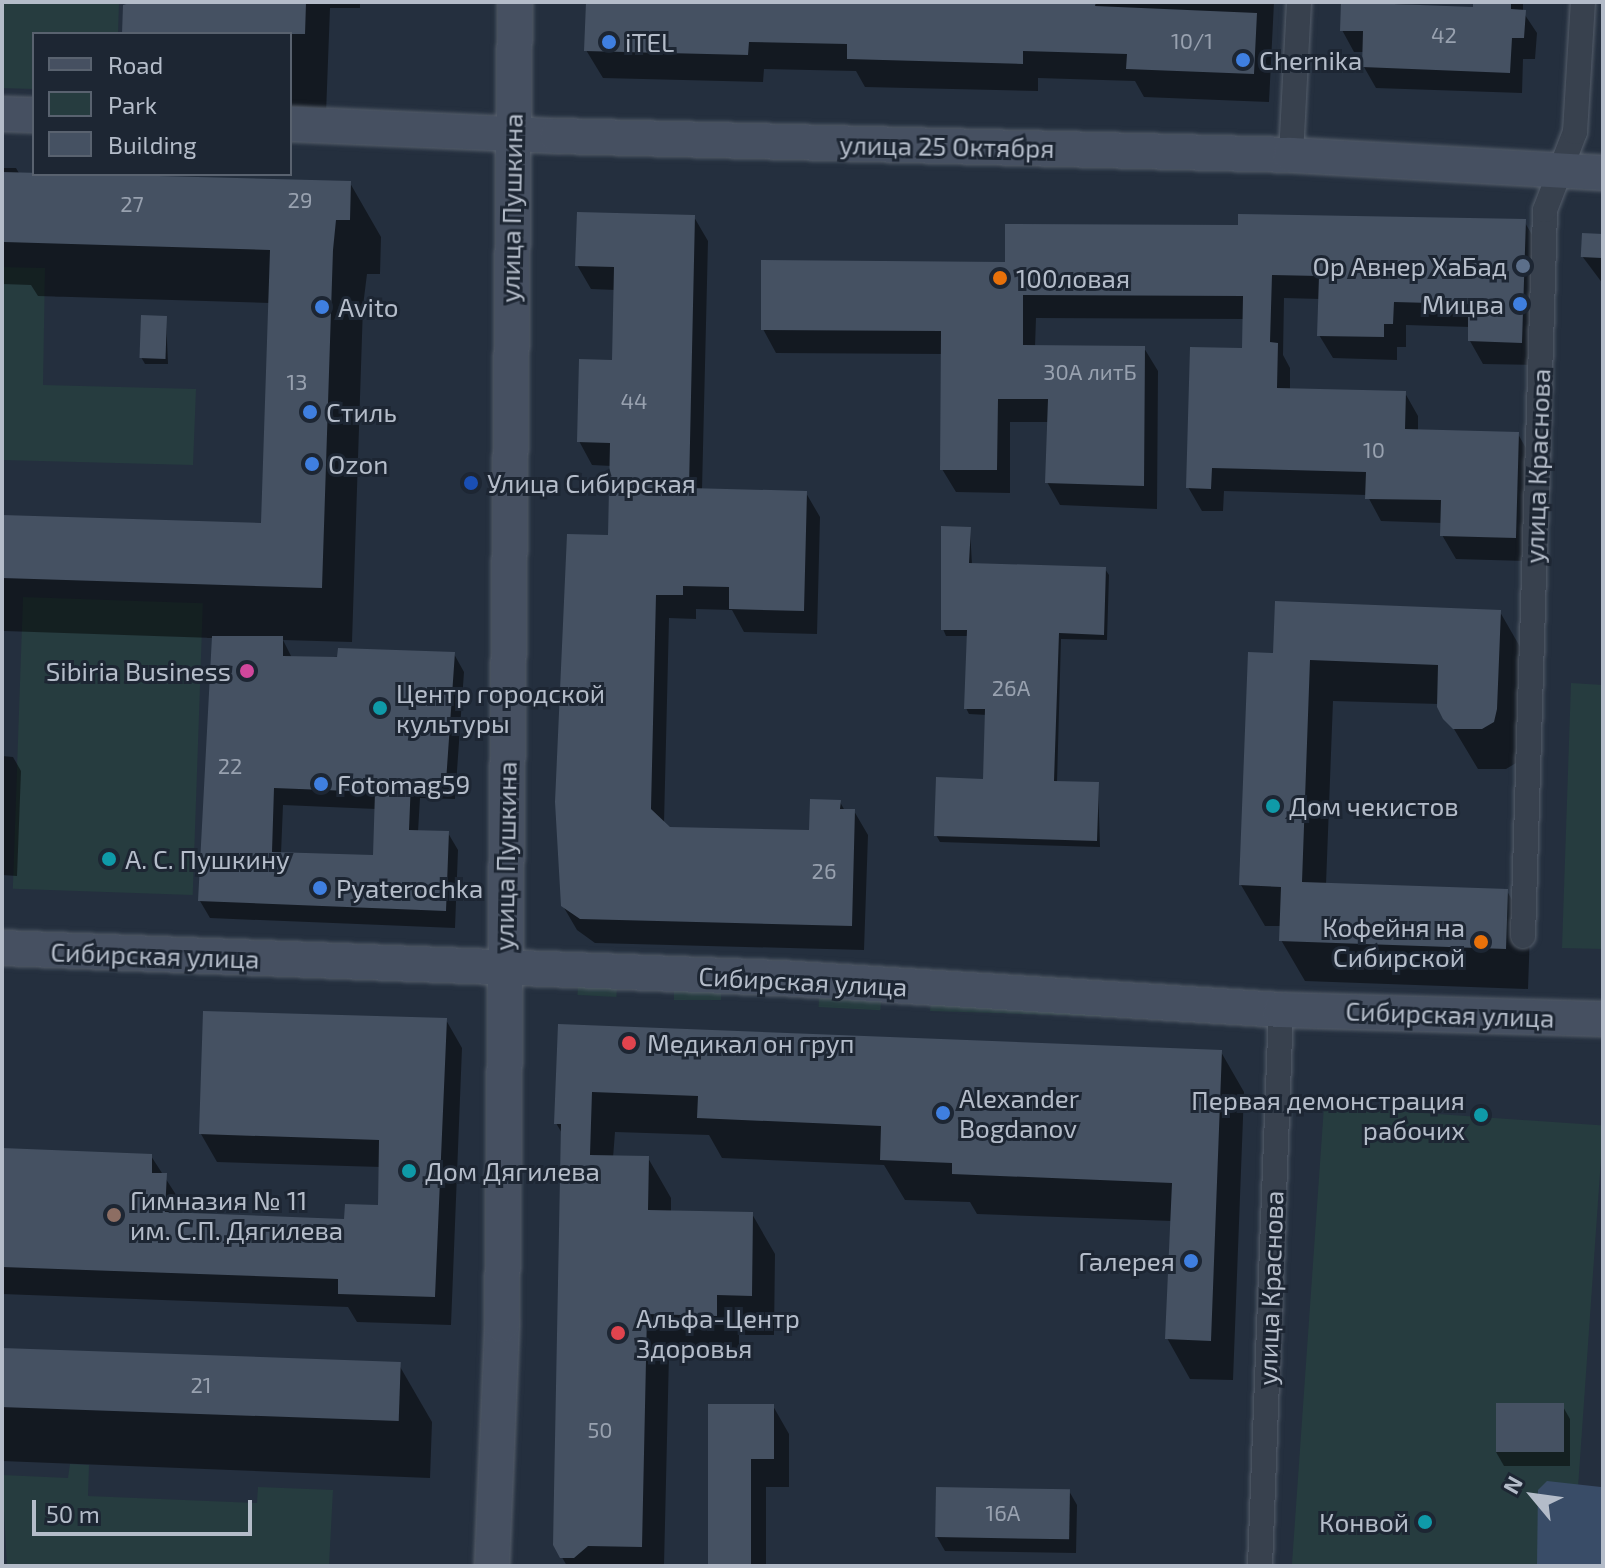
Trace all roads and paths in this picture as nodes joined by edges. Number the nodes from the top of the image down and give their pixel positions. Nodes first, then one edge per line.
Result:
1 (515, 2) edge
2 (1299, 2) edge
3 (1583, 2) edge
4 (2, 114) edge
5 (32, 115) edge
6 (292, 124) edge
7 (511, 133) junction
8 (1291, 155) junction
9 (1562, 170) junction
10 (1603, 173) edge
11 (1523, 936) dead end
12 (2, 948) edge
13 (503, 968) junction
14 (1281, 1010) junction
15 (1603, 1019) edge
16 (492, 1566) edge
17 (1260, 1566) edge

1 - 7 main road, улица Пушкина
2 - 8 street
3 - 9 street, улица Краснова
4 - 5 main road
6 - 7 main road, улица 25 Октября
7 - 8 main road, улица 25 Октября
7 - 13 main road, улица Пушкина
8 - 9 main road, улица 25 Октября
9 - 10 main road, улица 25 Октября
9 - 11 street, улица Краснова
12 - 13 main road, Сибирская улица
13 - 14 main road, Сибирская улица
13 - 16 main road, улица Пушкина
14 - 15 main road, Сибирская улица
14 - 17 street, улица Краснова

